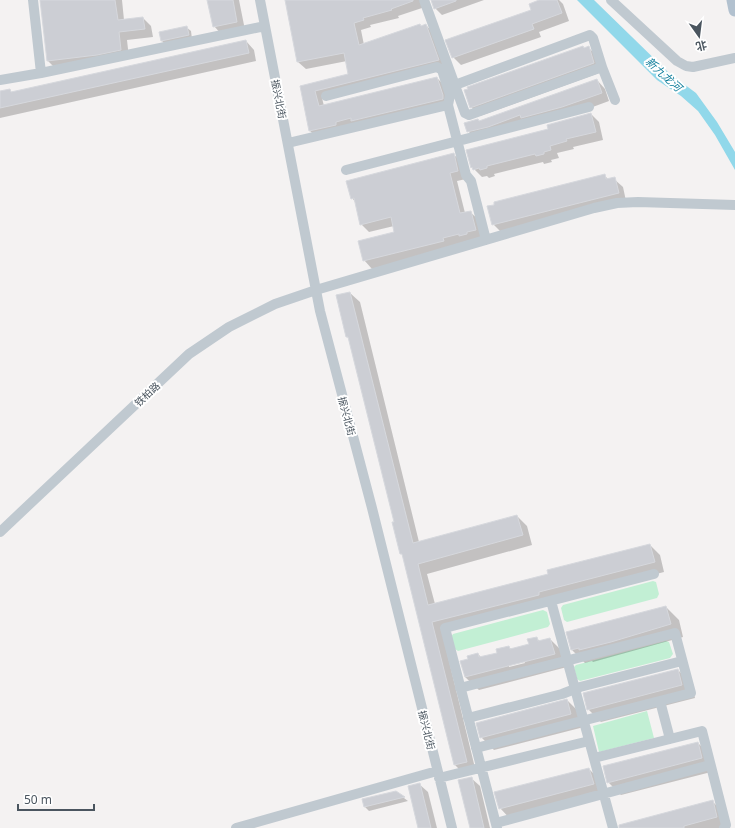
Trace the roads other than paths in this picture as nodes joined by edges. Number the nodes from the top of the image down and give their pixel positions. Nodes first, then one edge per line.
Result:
1 (33, 0) edge
2 (260, 0) edge
3 (424, 0) edge
4 (611, 0) edge
5 (732, 0) edge
6 (735, 10) edge
7 (265, 26) junction
8 (735, 58) edge
9 (602, 67) junction
10 (41, 73) junction
11 (0, 80) edge
12 (455, 85) junction
13 (326, 96) dead end
14 (615, 100) dead end
15 (448, 105) junction
16 (589, 107) dead end
17 (458, 141) junction
18 (288, 143) junction
19 (346, 170) dead end
20 (735, 206) edge
21 (486, 240) junction
22 (316, 290) junction
23 (0, 532) edge
24 (654, 574) dead end
25 (551, 601) junction
26 (568, 660) junction
27 (682, 661) junction
28 (460, 688) junction
29 (575, 689) junction
30 (660, 701) junction
31 (468, 718) junction
32 (584, 721) junction
33 (670, 739) junction
34 (590, 741) junction
35 (476, 748) junction
36 (594, 758) junction
37 (710, 765) junction
38 (481, 768) junction
39 (438, 775) junction
40 (604, 794) junction
41 (496, 825) edge
42 (236, 828) edge
43 (452, 828) edge
44 (611, 828) edge
45 (724, 828) edge

1 - 10 street
2 - 7 street, 振兴北街
3 - 12 street
4 - 8 street
5 - 6 main road
7 - 10 street
7 - 18 street, 振兴北街
9 - 12 street
9 - 12 street
9 - 14 street
10 - 11 street
13 - 15 street
15 - 17 street
15 - 18 street
16 - 17 street
17 - 19 street
17 - 21 street
18 - 22 street, 振兴北街
20 - 21 street, 铁柏路
21 - 22 street, 铁柏路
22 - 23 street, 铁柏路
22 - 39 street, 振兴北街
24 - 25 street
25 - 26 street
25 - 28 street
26 - 27 street
26 - 28 street
26 - 29 street
27 - 29 street
27 - 30 street
28 - 31 street
29 - 31 street
29 - 32 street
30 - 32 street
30 - 33 street
31 - 35 street
32 - 34 street
32 - 35 street
33 - 36 street
33 - 37 street
34 - 36 street
34 - 38 street
35 - 38 street
36 - 40 street
37 - 40 street
37 - 45 street
38 - 39 street
38 - 41 street
39 - 42 street
39 - 43 street, 振兴北街
40 - 41 street
40 - 44 street

